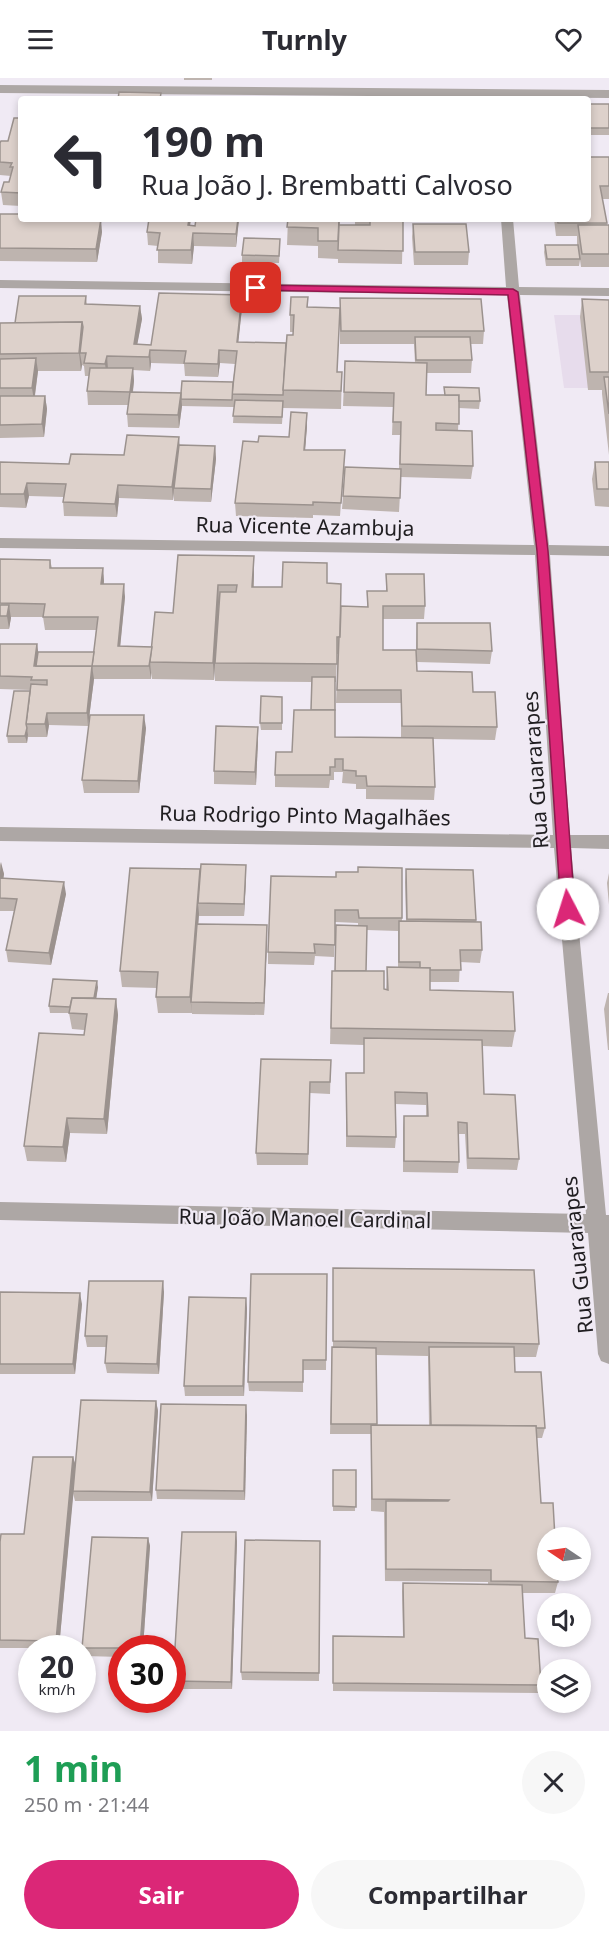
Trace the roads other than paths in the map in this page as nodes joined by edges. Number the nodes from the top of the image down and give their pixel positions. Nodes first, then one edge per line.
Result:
1 (496, 78) edge
2 (0, 89) edge
3 (609, 94) edge
4 (497, 96) edge
5 (507, 222) edge
6 (0, 284) edge
7 (513, 292) junction
8 (609, 292) edge
9 (0, 543) edge
10 (542, 551) junction
11 (609, 552) edge
12 (0, 834) edge
13 (562, 841) junction
14 (609, 842) edge
15 (0, 1211) edge
16 (602, 1224) edge
17 (609, 1354) edge

1 - 4 street
2 - 4 street
3 - 4 street
5 - 7 street, Rua Guararapes
6 - 7 street
7 - 8 street
7 - 10 street, Rua Guararapes
9 - 10 street, Rua Vicente Azambuja
10 - 11 street, Rua Vicente Azambuja
10 - 13 street, Rua Guararapes
12 - 13 street, Rua Rodrigo Pinto Magalhães
13 - 14 street, Rua Rodrigo Pinto Magalhães
13 - 16 street, Rua Guararapes
15 - 16 street, Rua João Manoel Cardinal
16 - 17 street, Rua Guararapes

